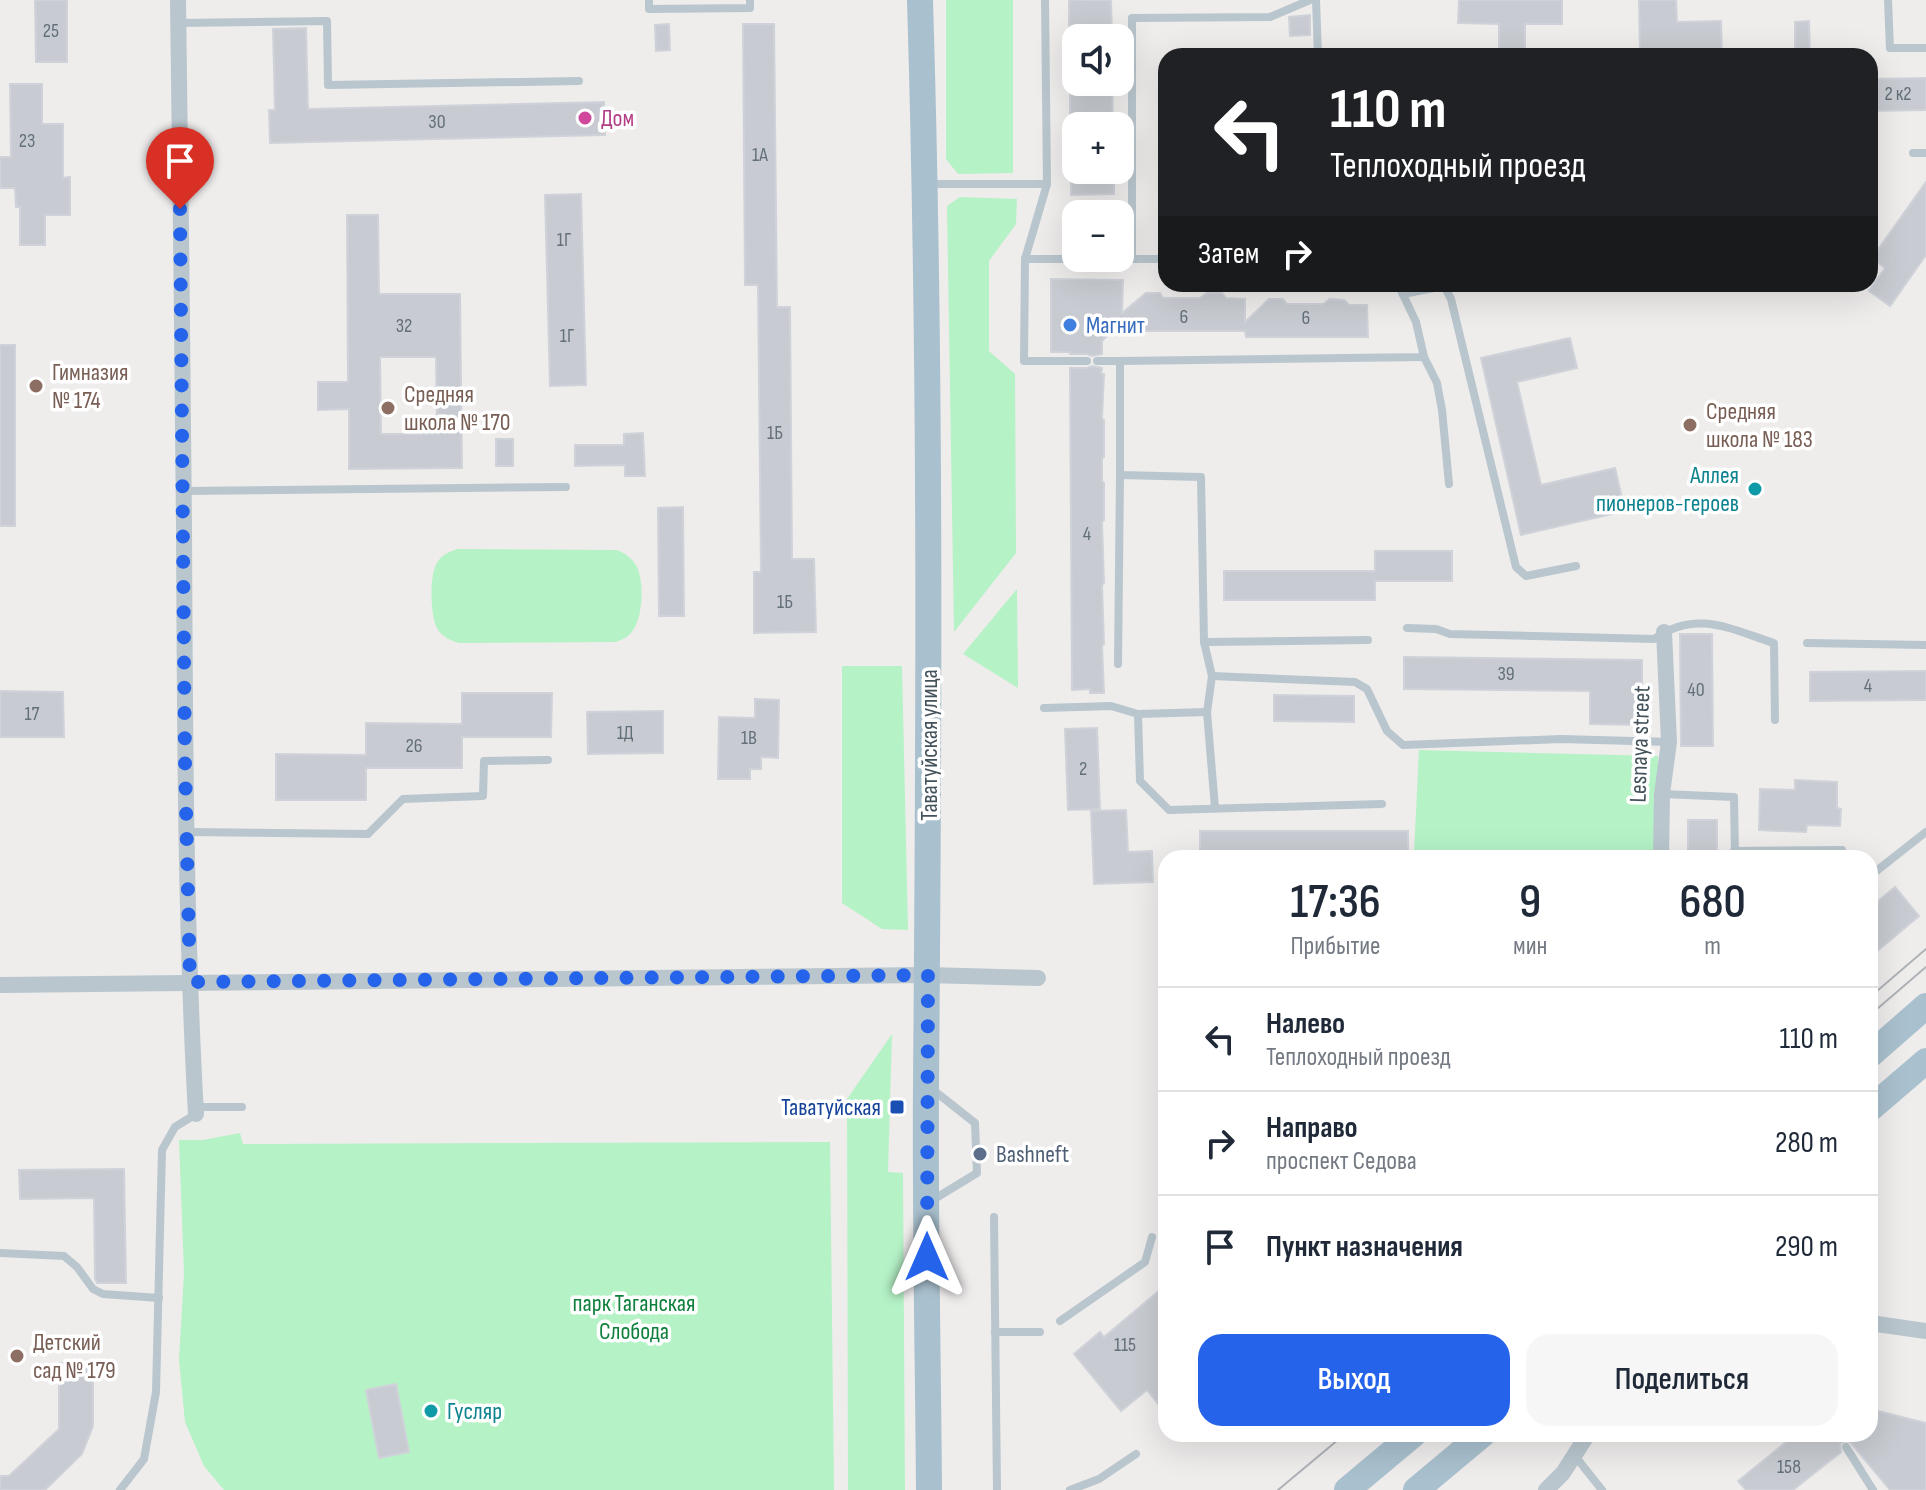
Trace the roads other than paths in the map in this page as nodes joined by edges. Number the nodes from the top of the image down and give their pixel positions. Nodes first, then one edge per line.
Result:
1 (178, 0) edge
2 (649, 0) edge
3 (750, 0) edge
4 (920, 0) edge
5 (1045, 0) edge
6 (1313, 0) edge
7 (1888, 0) edge
8 (178, 23) junction
9 (1317, 48) edge
10 (1926, 48) edge
11 (579, 81) dead end
12 (1913, 153) dead end
13 (1926, 153) edge
14 (926, 184) junction
15 (1047, 184) junction
16 (1132, 200) edge
17 (1134, 258) edge
18 (1025, 259) junction
19 (1062, 259) edge
20 (1158, 259) edge
21 (1413, 292) edge
22 (1447, 292) edge
23 (1403, 294) joint
24 (1424, 357) junction
25 (1120, 361) junction
26 (1120, 475) junction
27 (1449, 484) dead end
28 (566, 487) dead end
29 (184, 491) junction
30 (1576, 566) dead end
31 (1407, 628) dead end
32 (1664, 632) junction
33 (1368, 640) dead end
34 (1204, 642) junction
35 (1807, 643) dead end
36 (1926, 645) edge
37 (1118, 664) dead end
38 (1212, 676) junction
39 (1044, 708) dead end
40 (1207, 712) junction
41 (1138, 714) junction
42 (1775, 720) dead end
43 (1669, 742) junction
44 (548, 760) dead end
45 (1662, 794) junction
46 (1382, 804) dead end
47 (1215, 808) junction
48 (187, 832) junction
49 (1926, 832) edge
50 (1661, 850) edge
51 (1734, 850) edge
52 (1878, 870) edge
53 (928, 975) junction
54 (1038, 978) dead end
55 (190, 982) junction
56 (0, 985) edge
57 (1926, 1006) edge
58 (1878, 1048) edge
59 (1921, 1071) edge
60 (926, 1085) junction
61 (1878, 1103) edge
62 (242, 1107) dead end
63 (195, 1111) junction
64 (927, 1203) junction
65 (994, 1217) dead end
66 (1152, 1237) dead end
67 (0, 1253) edge
68 (159, 1298) junction
69 (1060, 1321) dead end
70 (1878, 1324) edge
71 (1926, 1331) edge
72 (995, 1332) junction
73 (1040, 1332) dead end
74 (1404, 1442) edge
75 (1473, 1442) edge
76 (1583, 1442) edge
77 (1846, 1447) dead end
78 (1136, 1454) dead end
79 (1574, 1456) junction
80 (120, 1490) edge
81 (929, 1490) edge
82 (997, 1490) edge
83 (1070, 1490) edge
84 (1347, 1490) edge
85 (1416, 1490) edge
86 (1546, 1490) edge
87 (1602, 1490) edge
88 (1873, 1490) edge

1 - 8 street
2 - 3 lane
4 - 14 main road, Таватуйская улица
5 - 15 lane
6 - 9 lane
6 - 16 lane
7 - 10 lane
8 - 11 lane
8 - 29 street
12 - 13 lane
14 - 15 lane
14 - 53 main road, Таватуйская улица
15 - 18 lane
17 - 20 lane
18 - 19 lane
18 - 25 lane
21 - 23 lane
22 - 30 lane
23 - 24 lane
24 - 25 lane
24 - 27 lane
25 - 26 lane
26 - 34 lane
26 - 37 lane
28 - 29 lane
29 - 48 street
31 - 32 lane
32 - 42 lane
32 - 43 street, Lesnaya street
33 - 34 lane
34 - 38 lane
35 - 36 lane
38 - 40 lane
38 - 43 lane
39 - 41 lane
40 - 41 lane
40 - 47 lane
41 - 47 lane
43 - 45 street, Lesnaya street
44 - 48 lane
45 - 50 street, Lesnaya street
45 - 51 lane
46 - 47 lane
48 - 55 street
49 - 52 lane
53 - 54 street
53 - 55 street
53 - 60 main road, Таватуйская улица
55 - 56 street
55 - 63 street
57 - 58 main road
59 - 61 main road
60 - 64 main road, Таватуйская улица
60 - 64 lane
62 - 63 lane
63 - 68 lane
64 - 81 main road, Таватуйская улица
65 - 72 lane
66 - 69 lane
67 - 68 lane
68 - 80 lane
70 - 71 street
72 - 73 lane
72 - 82 lane
74 - 84 main road
75 - 85 main road
76 - 79 street
77 - 88 lane
78 - 83 lane
79 - 86 street
79 - 87 lane

